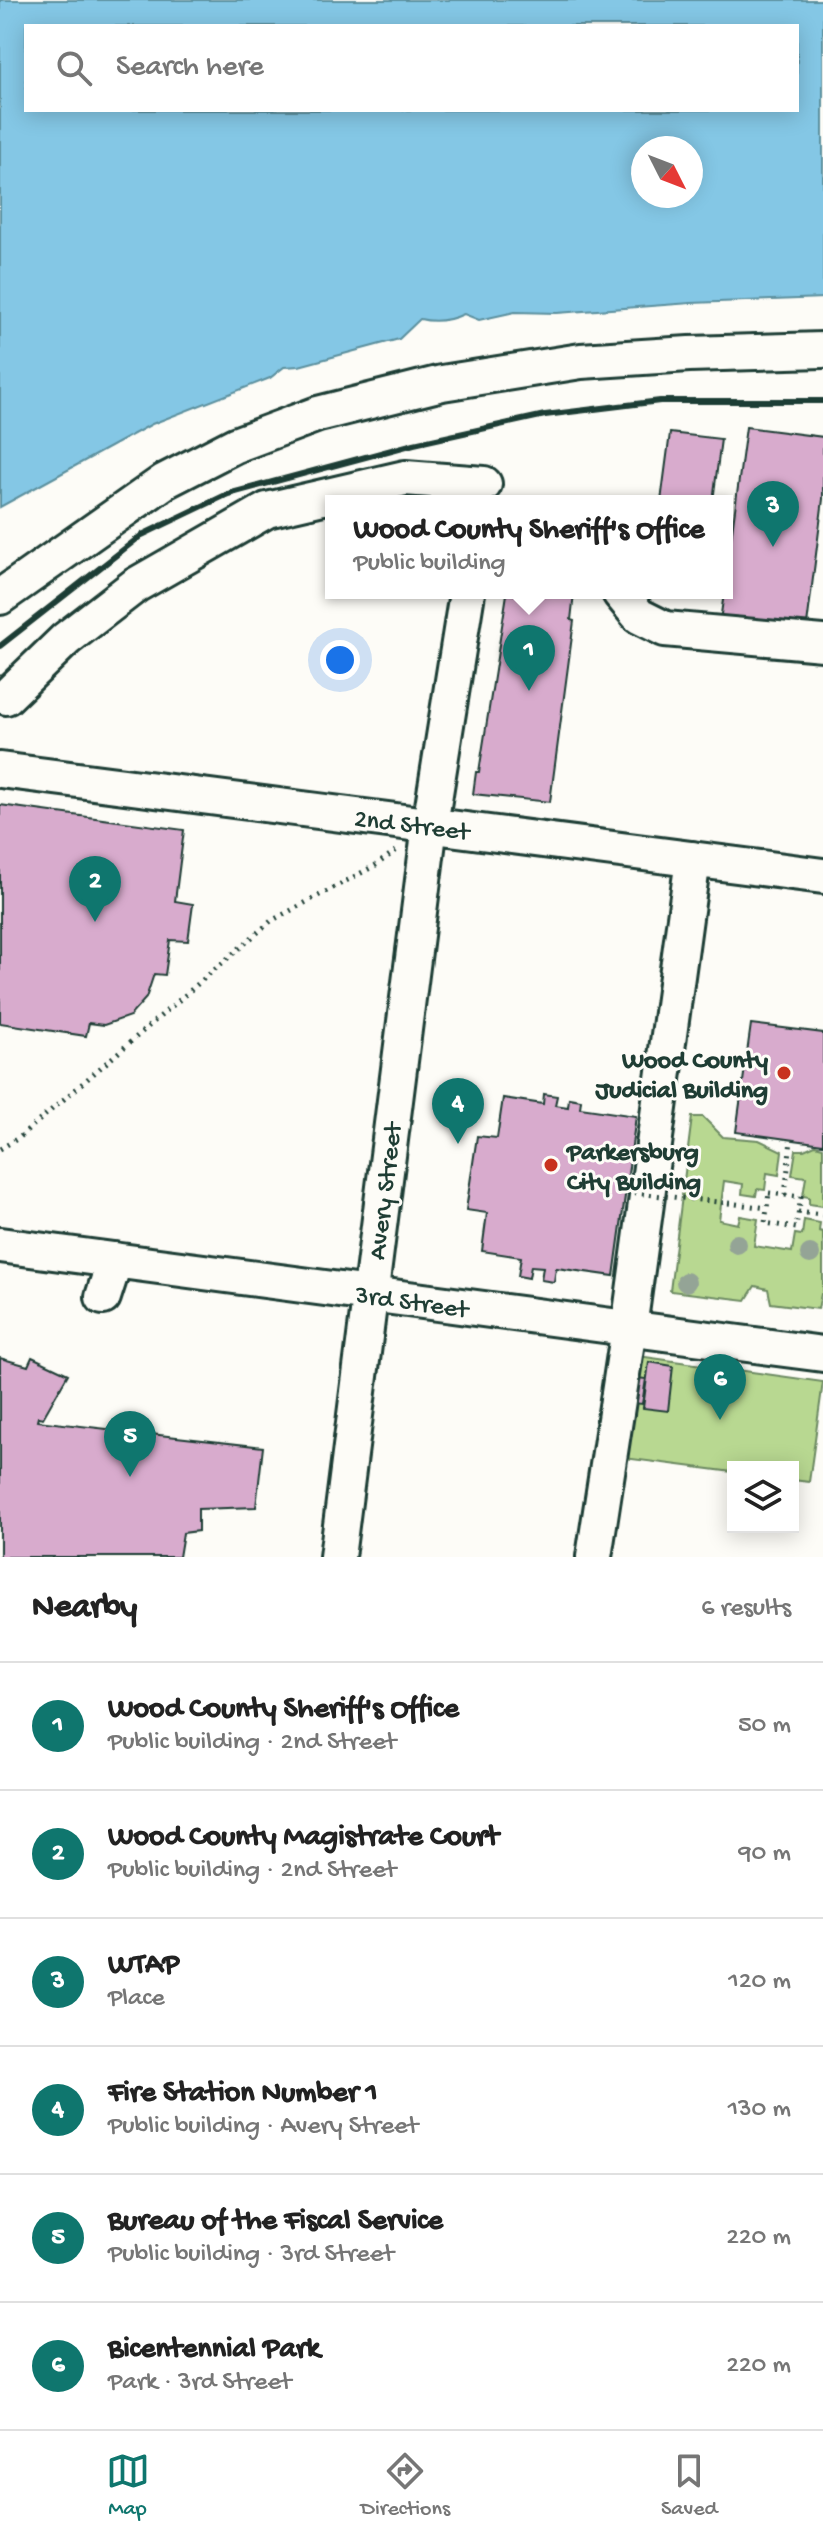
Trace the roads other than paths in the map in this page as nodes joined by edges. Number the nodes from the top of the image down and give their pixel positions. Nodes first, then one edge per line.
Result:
1 (823, 350) edge
2 (484, 484) dead end
3 (332, 495) edge
4 (325, 497) edge
5 (0, 597) edge
6 (466, 599) edge
7 (625, 599) edge
8 (823, 643) edge
9 (6, 697) dead end
10 (0, 770) edge
11 (430, 825) junction
12 (693, 859) junction
13 (823, 876) edge
14 (0, 1245) edge
15 (115, 1260) junction
16 (370, 1294) junction
17 (103, 1297) dead end
18 (629, 1328) junction
19 (823, 1354) edge
20 (337, 1557) edge
21 (594, 1557) edge

1 - 5 street
2 - 3 street
4 - 9 street
6 - 11 street, Avery Street
7 - 8 street
10 - 11 street, 2nd Street
11 - 12 street, 2nd Street
11 - 16 street, Avery Street
12 - 13 street, 2nd Street
12 - 18 street
14 - 15 street, 3rd Street
15 - 16 street, 3rd Street
15 - 17 street
16 - 18 street, 3rd Street
16 - 20 street, Avery Street
18 - 19 street, 3rd Street
18 - 21 street

